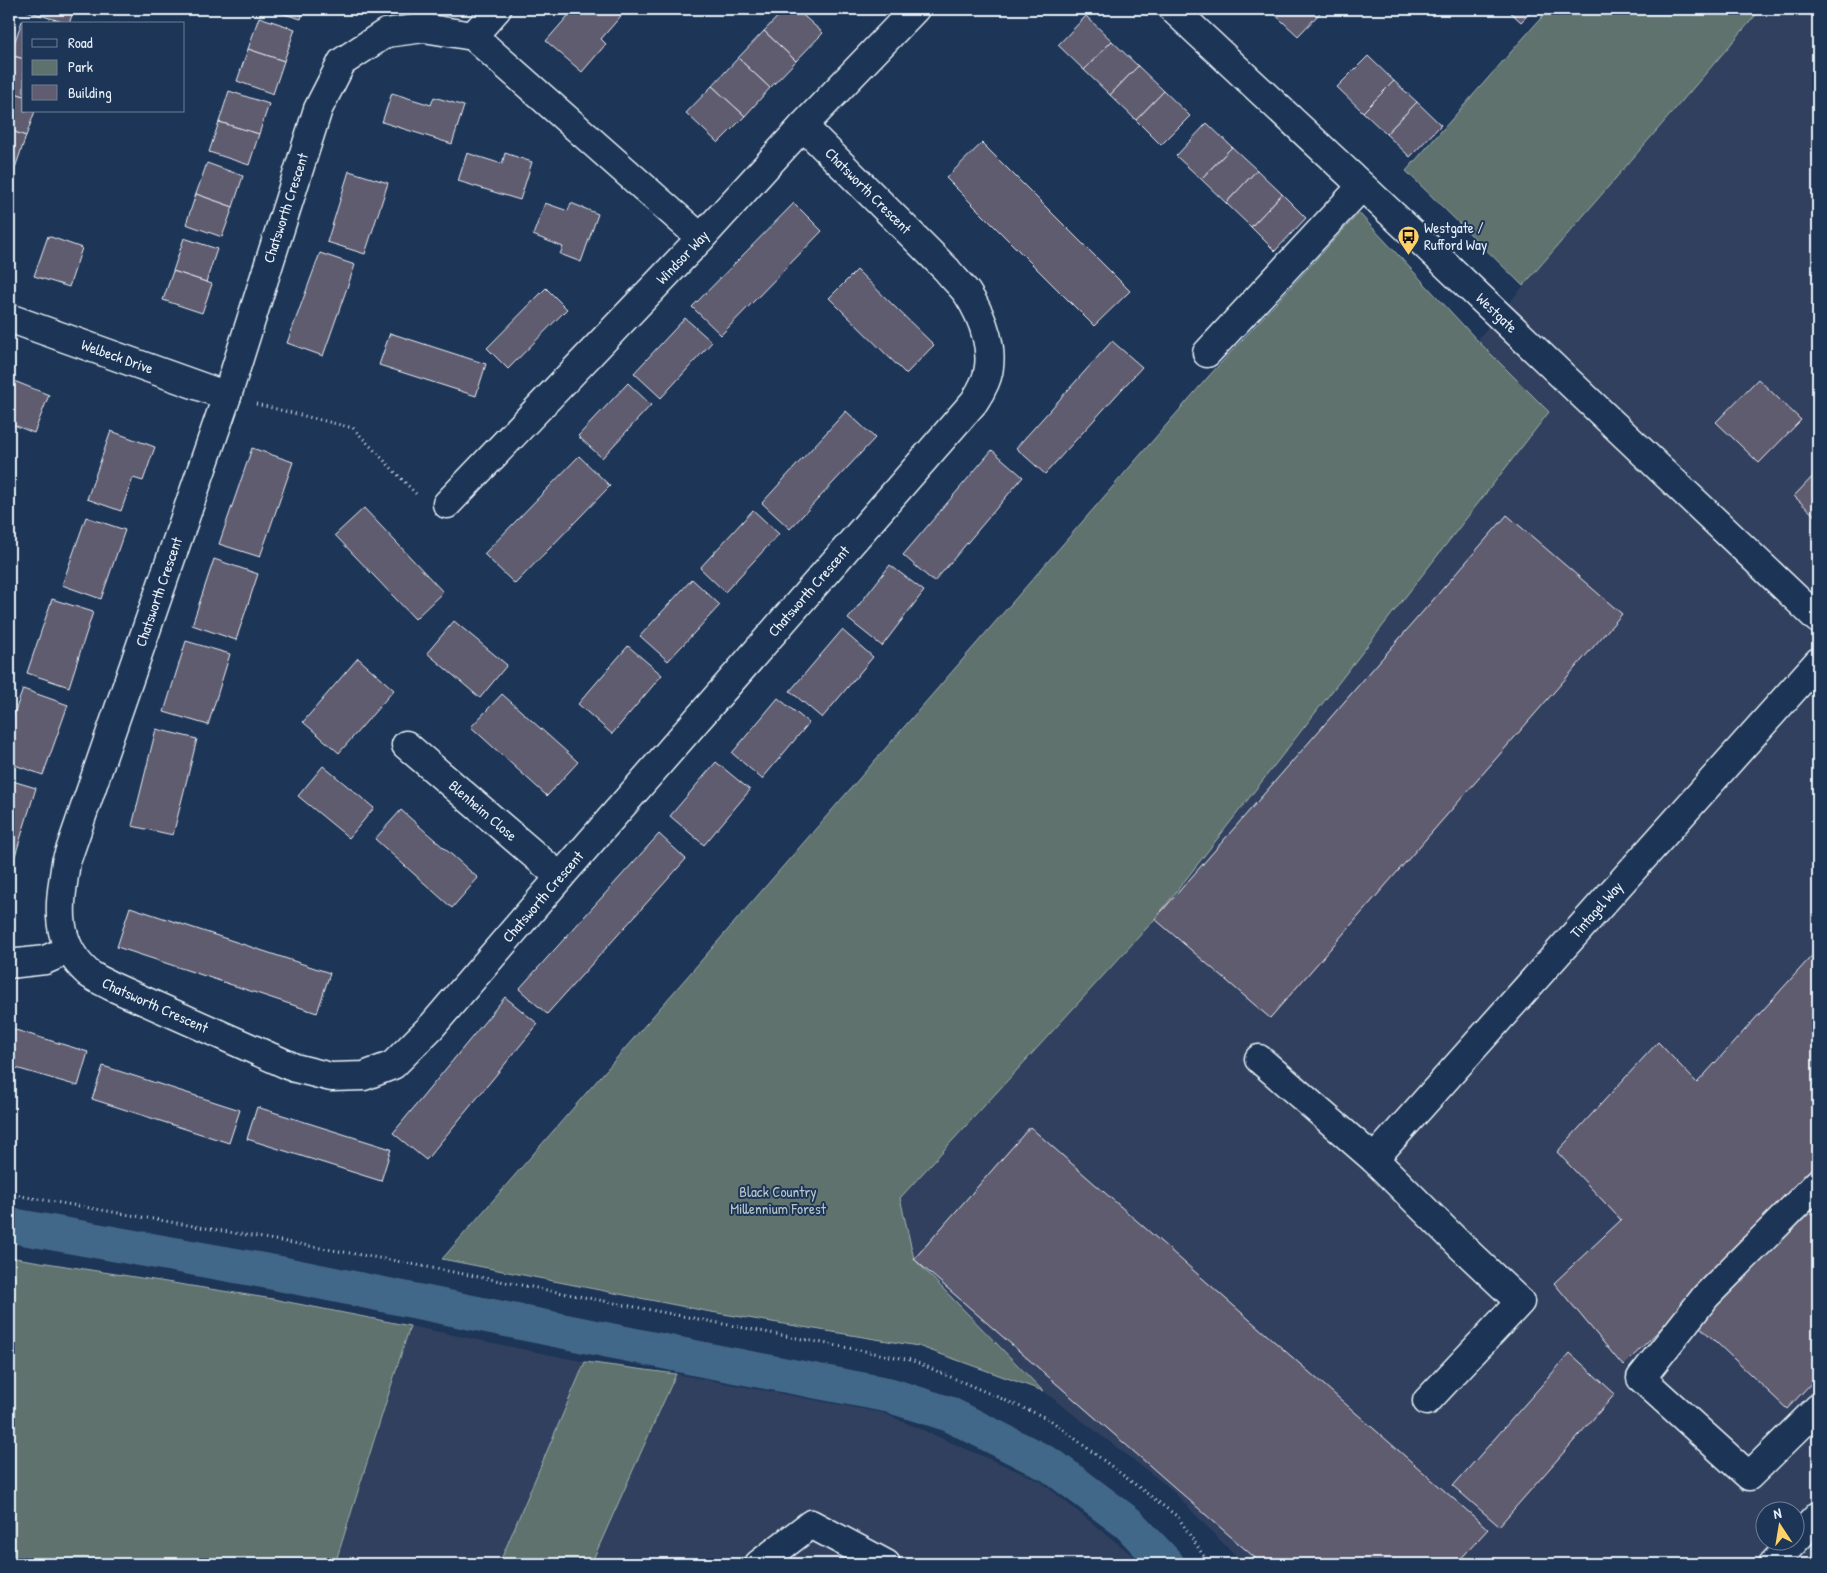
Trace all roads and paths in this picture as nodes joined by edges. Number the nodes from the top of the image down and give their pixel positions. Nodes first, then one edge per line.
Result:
1 (497, 9) edge
2 (915, 9) edge
3 (1188, 14) edge
4 (472, 36) junction
5 (803, 126) junction
6 (1362, 186) junction
7 (701, 238) junction
8 (9, 318) edge
9 (1206, 353) dead end
10 (227, 396) junction
11 (448, 504) joint
12 (1818, 619) edge
13 (1818, 662) edge
14 (406, 745) dead end
15 (560, 877) junction
16 (68, 950) junction
17 (9, 964) edge
18 (1260, 1059) dead end
19 (1374, 1159) junction
20 (1818, 1183) edge
21 (9, 1194) edge
22 (1427, 1401) dead end
23 (1818, 1408) edge
24 (1818, 1516) edge
25 (759, 1564) edge
26 (886, 1564) edge
27 (1209, 1564) edge
28 (1773, 1564) edge

1 - 4 street
2 - 5 street, Windsor Way
3 - 6 street, Westgate
4 - 7 street
4 - 10 street, Chatsworth Crescent
5 - 7 street, Windsor Way
5 - 15 street, Chatsworth Crescent
6 - 9 street
6 - 12 street, Westgate
7 - 11 street, Windsor Way
8 - 10 street, Welbeck Drive
10 - 11 path
10 - 16 street, Chatsworth Crescent
13 - 19 street, Tintagel Way
14 - 15 street, Blenheim Close
15 - 16 street, Chatsworth Crescent
16 - 17 street
18 - 19 street
19 - 22 street
20 - 23 street
21 - 27 path
24 - 28 street
25 - 26 street

